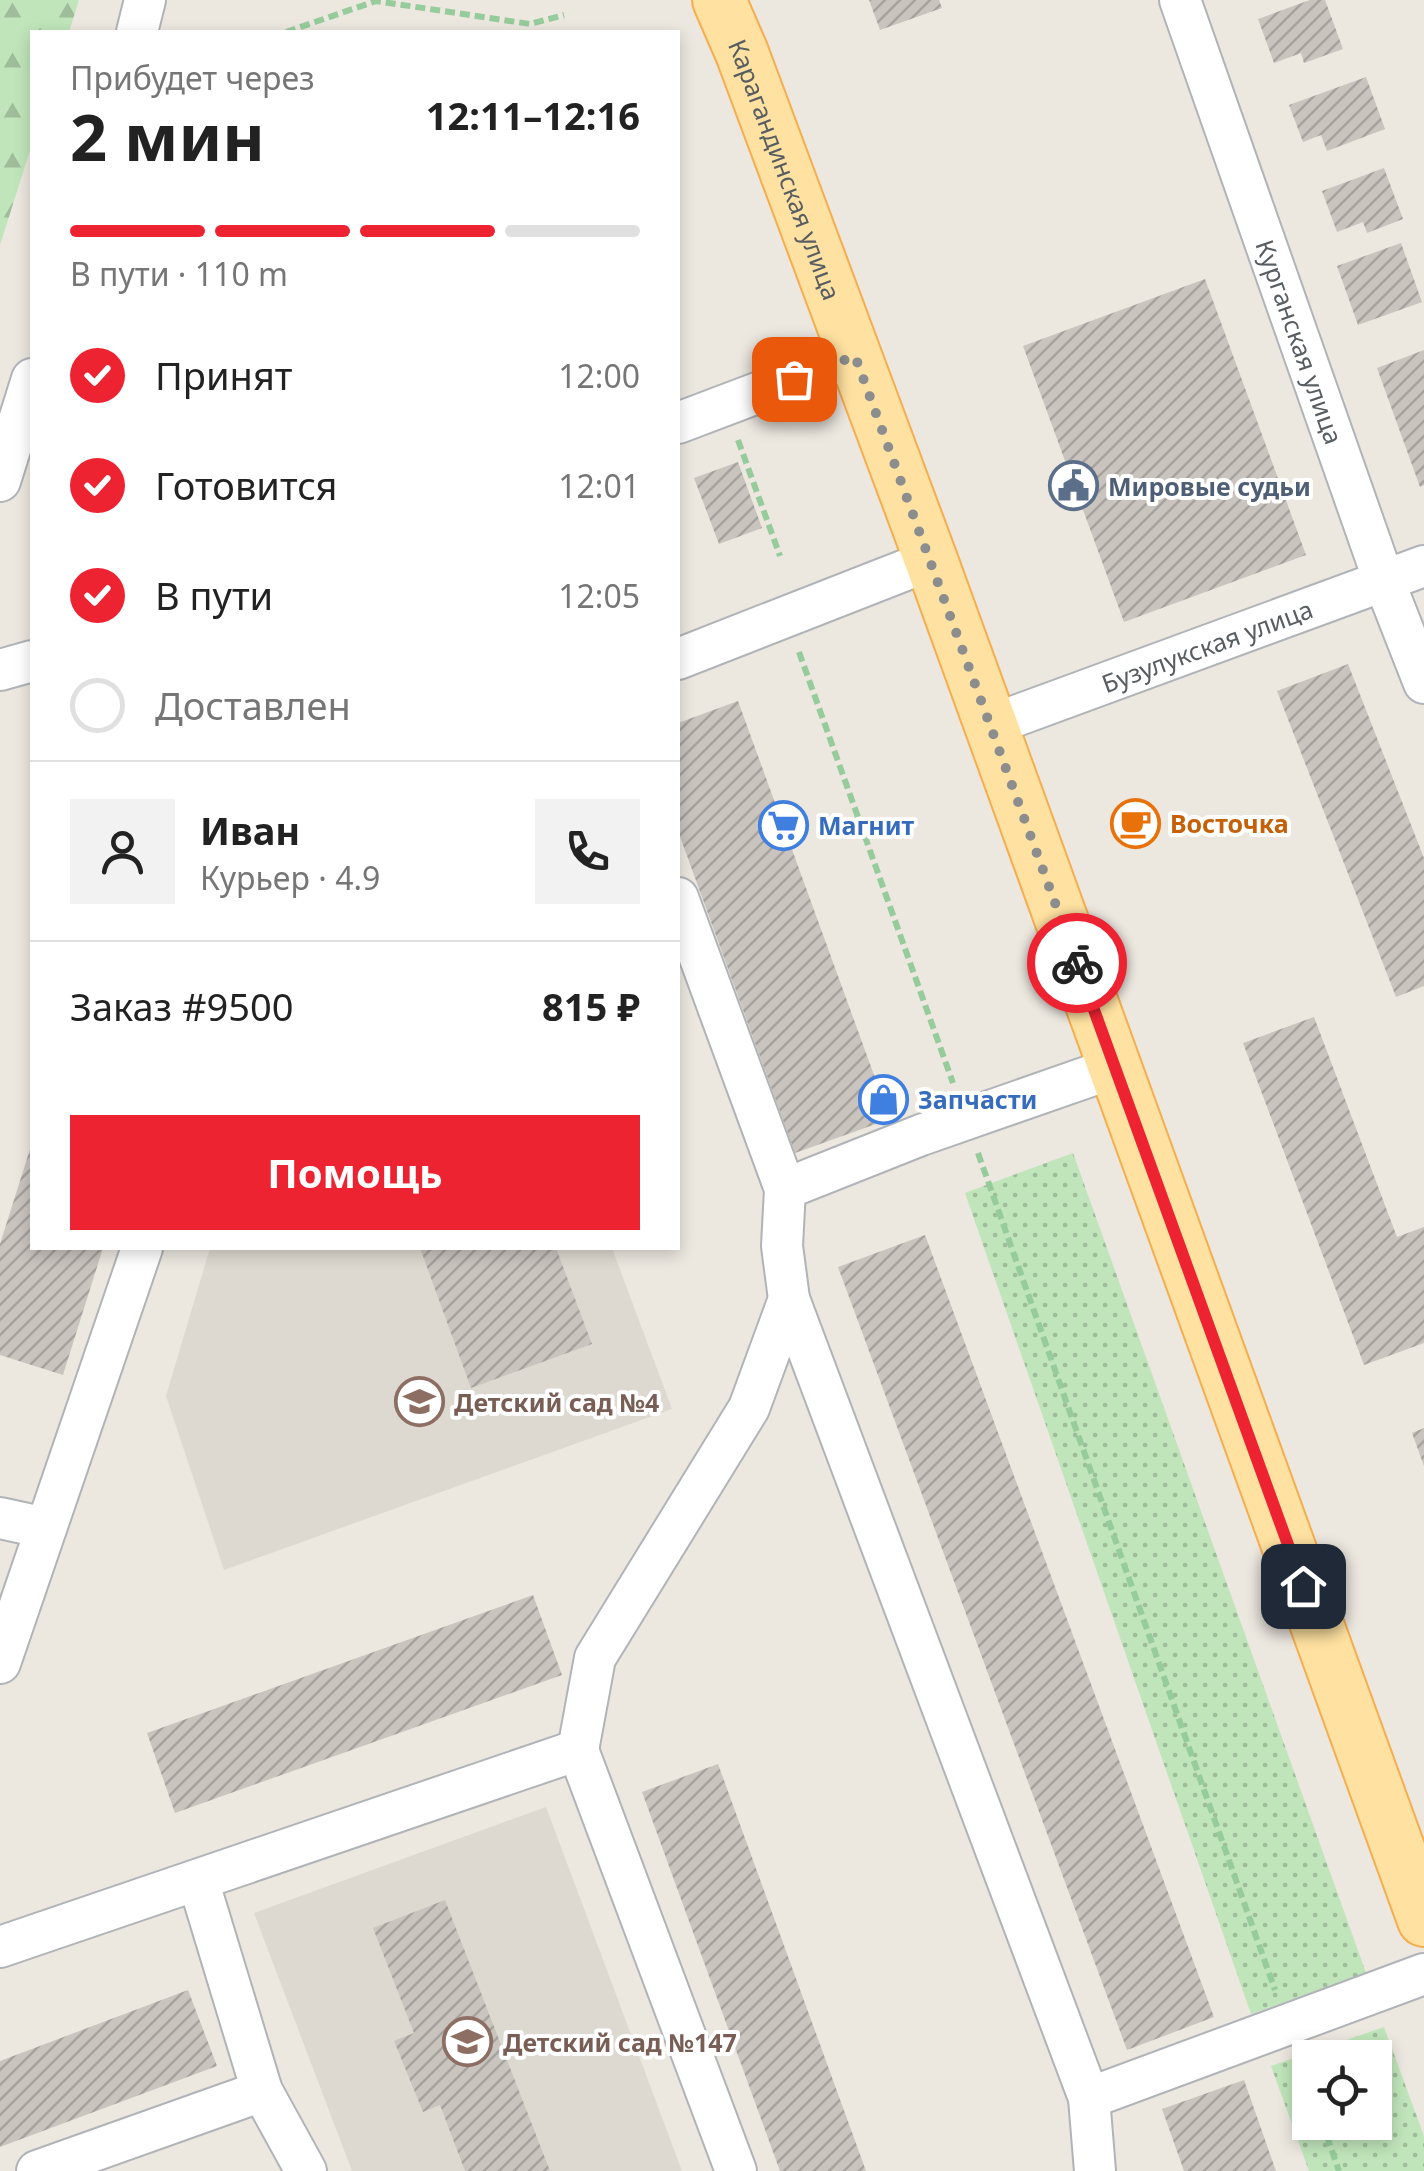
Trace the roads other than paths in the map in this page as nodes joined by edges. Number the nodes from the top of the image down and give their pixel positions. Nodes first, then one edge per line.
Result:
1 (145, 0) edge
2 (719, 0) edge
3 (1180, 0) edge
4 (138, 30) edge
5 (855, 356) junction
6 (30, 385) edge
7 (680, 422) edge
8 (0, 481) edge
9 (931, 560) junction
10 (1424, 566) edge
11 (1384, 581) junction
12 (680, 658) edge
13 (30, 661) edge
14 (0, 670) edge
15 (1424, 683) edge
16 (990, 725) junction
17 (680, 903) edge
18 (1116, 1067) junction
19 (785, 1189) junction
20 (141, 1250) edge
21 (790, 1299) junction
22 (0, 1518) edge
23 (46, 1528) junction
24 (0, 1663) edge
25 (578, 1750) junction
26 (198, 1880) junction
27 (1424, 1920) edge
28 (0, 1948) edge
29 (1424, 1974) edge
30 (262, 2091) junction
31 (1089, 2098) junction
32 (36, 2171) edge
33 (306, 2171) edge
34 (736, 2171) edge
35 (1095, 2171) edge

1 - 4 street
2 - 5 main road, Карагандинская улица
3 - 11 street, Курганская улица
5 - 7 street
5 - 9 main road, Карагандинская улица
6 - 8 street
9 - 12 street
9 - 16 main road, Карагандинская улица
10 - 11 street, Бузулукская улица
11 - 15 street, Курганская улица
11 - 16 street, Бузулукская улица
13 - 14 street
16 - 18 main road, Карагандинская улица
17 - 19 street
18 - 19 street
18 - 27 main road, Карагандинская улица
19 - 21 street
20 - 23 street
21 - 25 street
21 - 31 street
22 - 23 street
23 - 24 street
25 - 26 street
25 - 34 street
26 - 28 street
26 - 30 street
29 - 31 street
30 - 32 street
30 - 33 street
31 - 35 street

